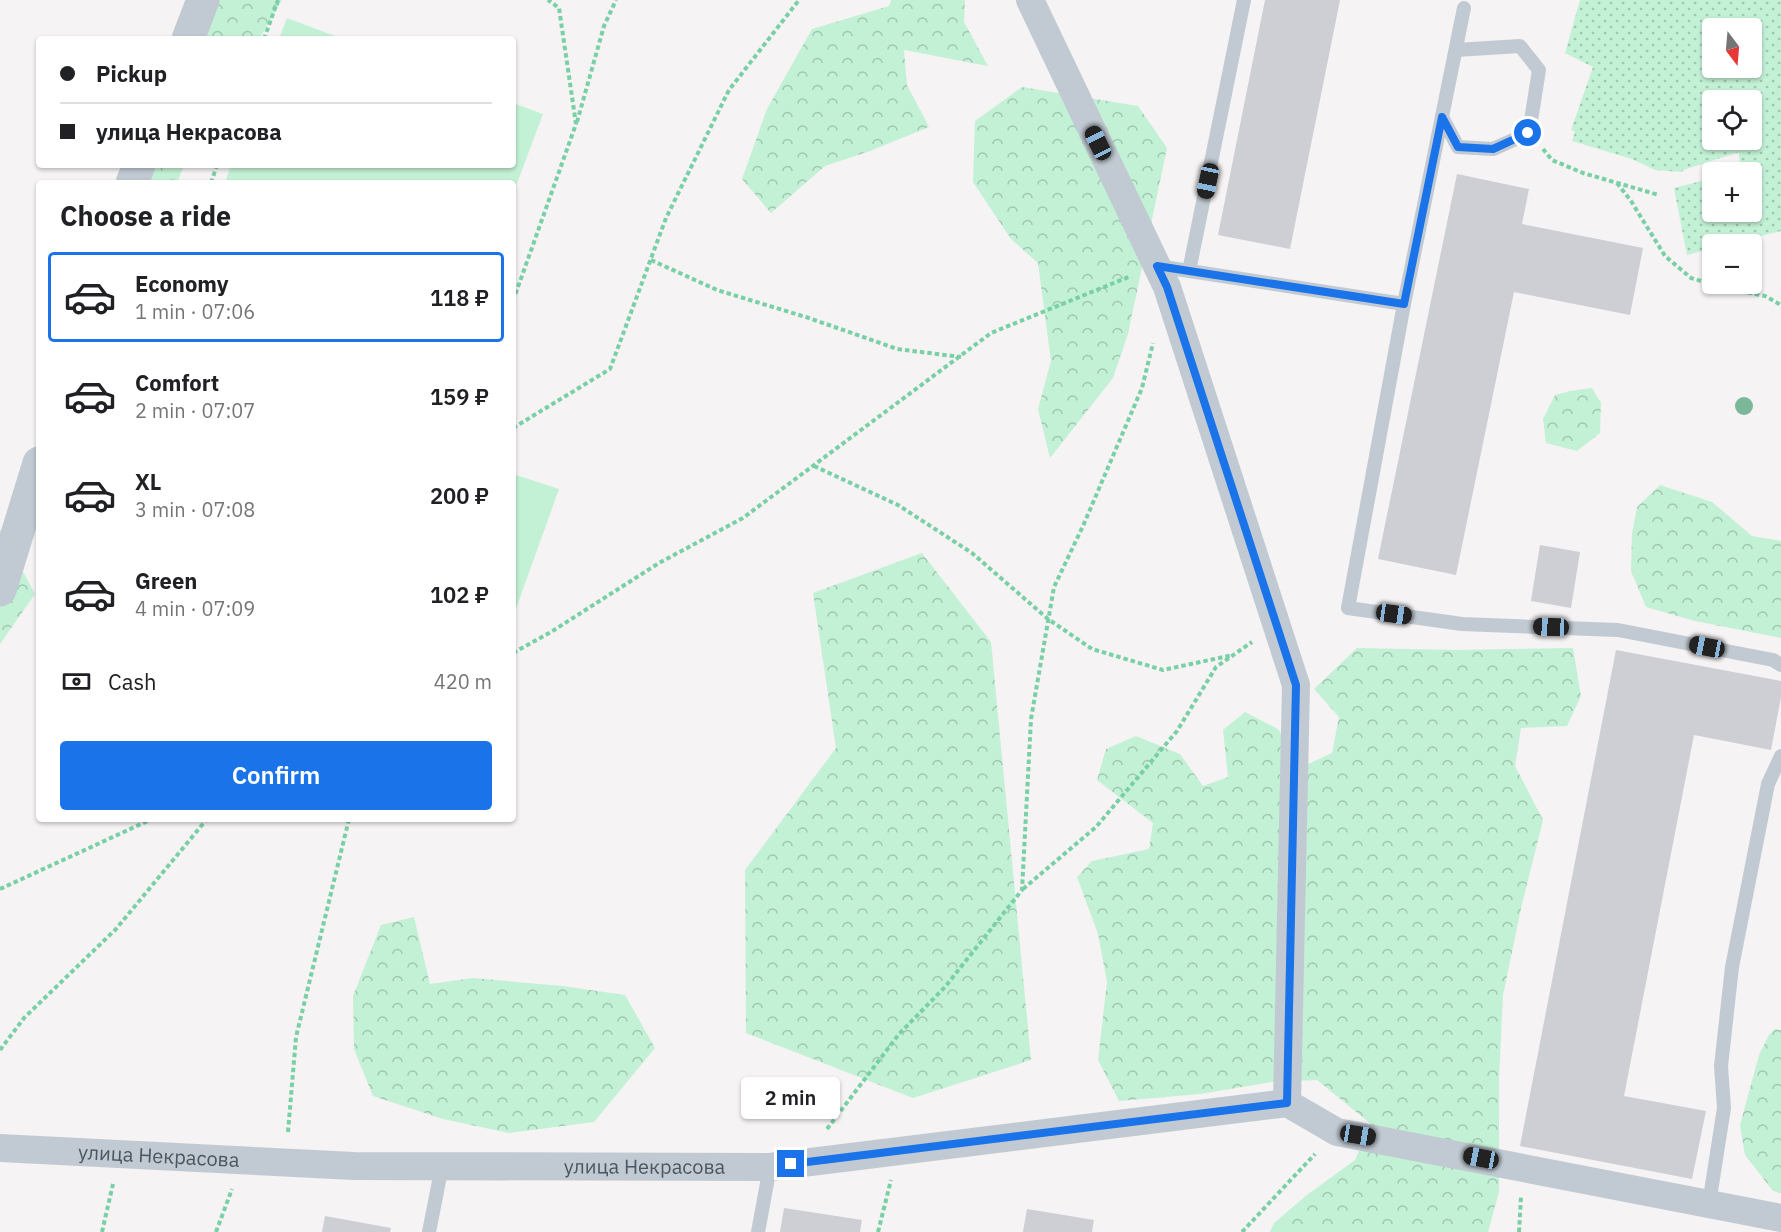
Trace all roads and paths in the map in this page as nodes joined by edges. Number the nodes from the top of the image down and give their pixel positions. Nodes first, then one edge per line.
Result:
1 (203, 0) edge
2 (278, 0) edge
3 (548, 0) edge
4 (616, 0) edge
5 (799, 0) edge
6 (1030, 0) edge
7 (1244, 0) edge
8 (1464, 8) dead end
9 (189, 36) edge
10 (265, 36) edge
11 (1455, 50) junction
12 (1442, 117) junction
13 (576, 124) junction
14 (1528, 133) junction
15 (1617, 183) junction
16 (1659, 195) dead end
17 (651, 260) junction
18 (1171, 275) junction
19 (516, 294) edge
20 (1404, 304) junction
21 (1781, 305) edge
22 (961, 357) junction
23 (516, 426) edge
24 (814, 466) junction
25 (36, 473) edge
26 (0, 590) edge
27 (1048, 619) junction
28 (1276, 625) junction
29 (516, 650) edge
30 (1233, 655) junction
31 (1781, 665) edge
32 (1781, 756) edge
33 (145, 822) edge
34 (205, 822) edge
35 (348, 822) edge
36 (0, 889) edge
37 (1022, 890) junction
38 (0, 1050) edge
39 (1287, 1103) junction
40 (1337, 1132) junction
41 (824, 1133) dead end
42 (0, 1148) edge
43 (898, 1151) junction
44 (120, 1154) junction
45 (243, 1160) junction
46 (286, 1162) junction
47 (442, 1166) junction
48 (770, 1167) junction
49 (1709, 1204) junction
50 (1781, 1218) edge
51 (102, 1232) edge
52 (216, 1232) edge
53 (429, 1232) edge
54 (758, 1232) edge
55 (878, 1232) edge
56 (1242, 1232) edge

1 - 9 street
2 - 10 path
3 - 13 path
4 - 13 path
5 - 17 path
6 - 18 street
7 - 18 lane
8 - 11 lane
11 - 12 lane
11 - 14 lane
12 - 14 lane
12 - 20 lane
13 - 19 path
14 - 15 path
15 - 16 path
15 - 21 path
17 - 22 path
17 - 23 path
18 - 20 lane
18 - 22 path
18 - 27 path
18 - 28 street
20 - 31 lane
22 - 24 path
24 - 27 path
24 - 29 path
25 - 26 street
27 - 30 path
27 - 37 path
28 - 30 path
28 - 39 street
30 - 37 path
32 - 49 lane
33 - 36 path
34 - 38 path
35 - 46 path
37 - 41 path
39 - 40 street
39 - 43 street, улица Некрасова
40 - 49 street
40 - 56 path
42 - 44 street, улица Некрасова
43 - 48 street, улица Некрасова
43 - 55 path
44 - 45 street, улица Некрасова
44 - 51 path
45 - 46 street, улица Некрасова
45 - 52 path
46 - 47 street, улица Некрасова
47 - 48 street, улица Некрасова
47 - 53 lane
48 - 54 lane
49 - 50 street

